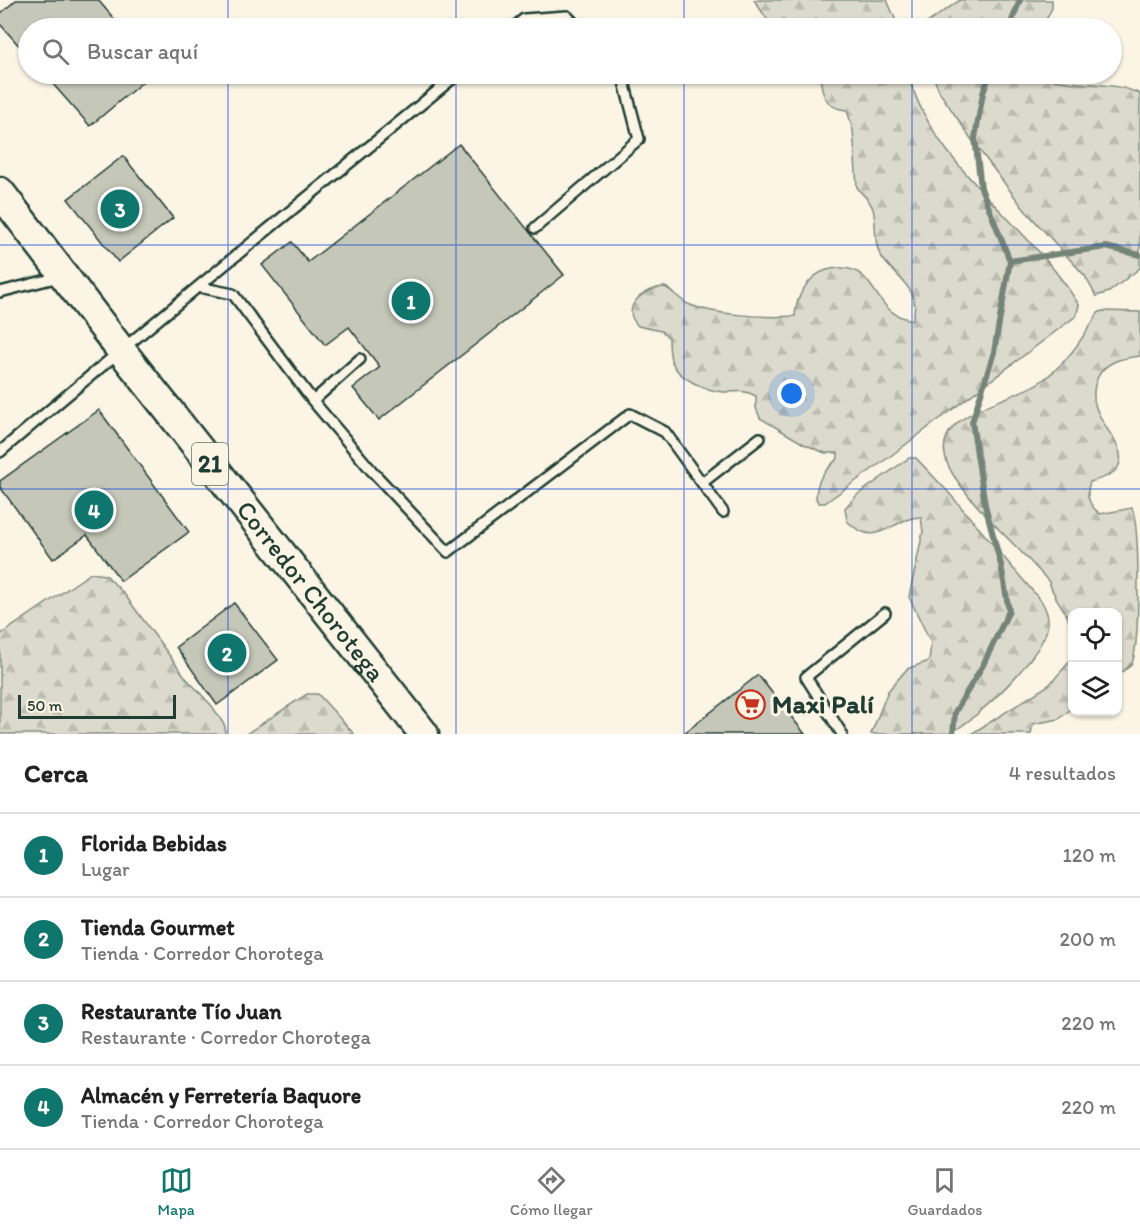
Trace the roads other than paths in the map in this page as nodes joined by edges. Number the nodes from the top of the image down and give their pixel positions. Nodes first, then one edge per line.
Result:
1 (538, 18) edge
2 (569, 18) edge
3 (446, 84) edge
4 (625, 84) edge
5 (0, 192) edge
6 (535, 228) dead end
7 (64, 276) junction
8 (199, 287) junction
9 (0, 292) edge
10 (120, 349) junction
11 (360, 359) dead end
12 (313, 401) junction
13 (760, 438) dead end
14 (0, 452) edge
15 (702, 483) junction
16 (723, 512) dead end
17 (885, 613) dead end
18 (424, 734) edge
19 (842, 734) edge

1 - 2 lane
3 - 8 lane
4 - 6 lane
5 - 7 main road, Corredor Chorotega / 21
7 - 9 lane
7 - 10 main road, Corredor Chorotega / 21
8 - 10 lane
8 - 12 lane
10 - 14 lane
10 - 18 main road, Corredor Chorotega / 21
11 - 12 lane
12 - 15 lane
13 - 15 lane
15 - 16 lane
17 - 19 lane

